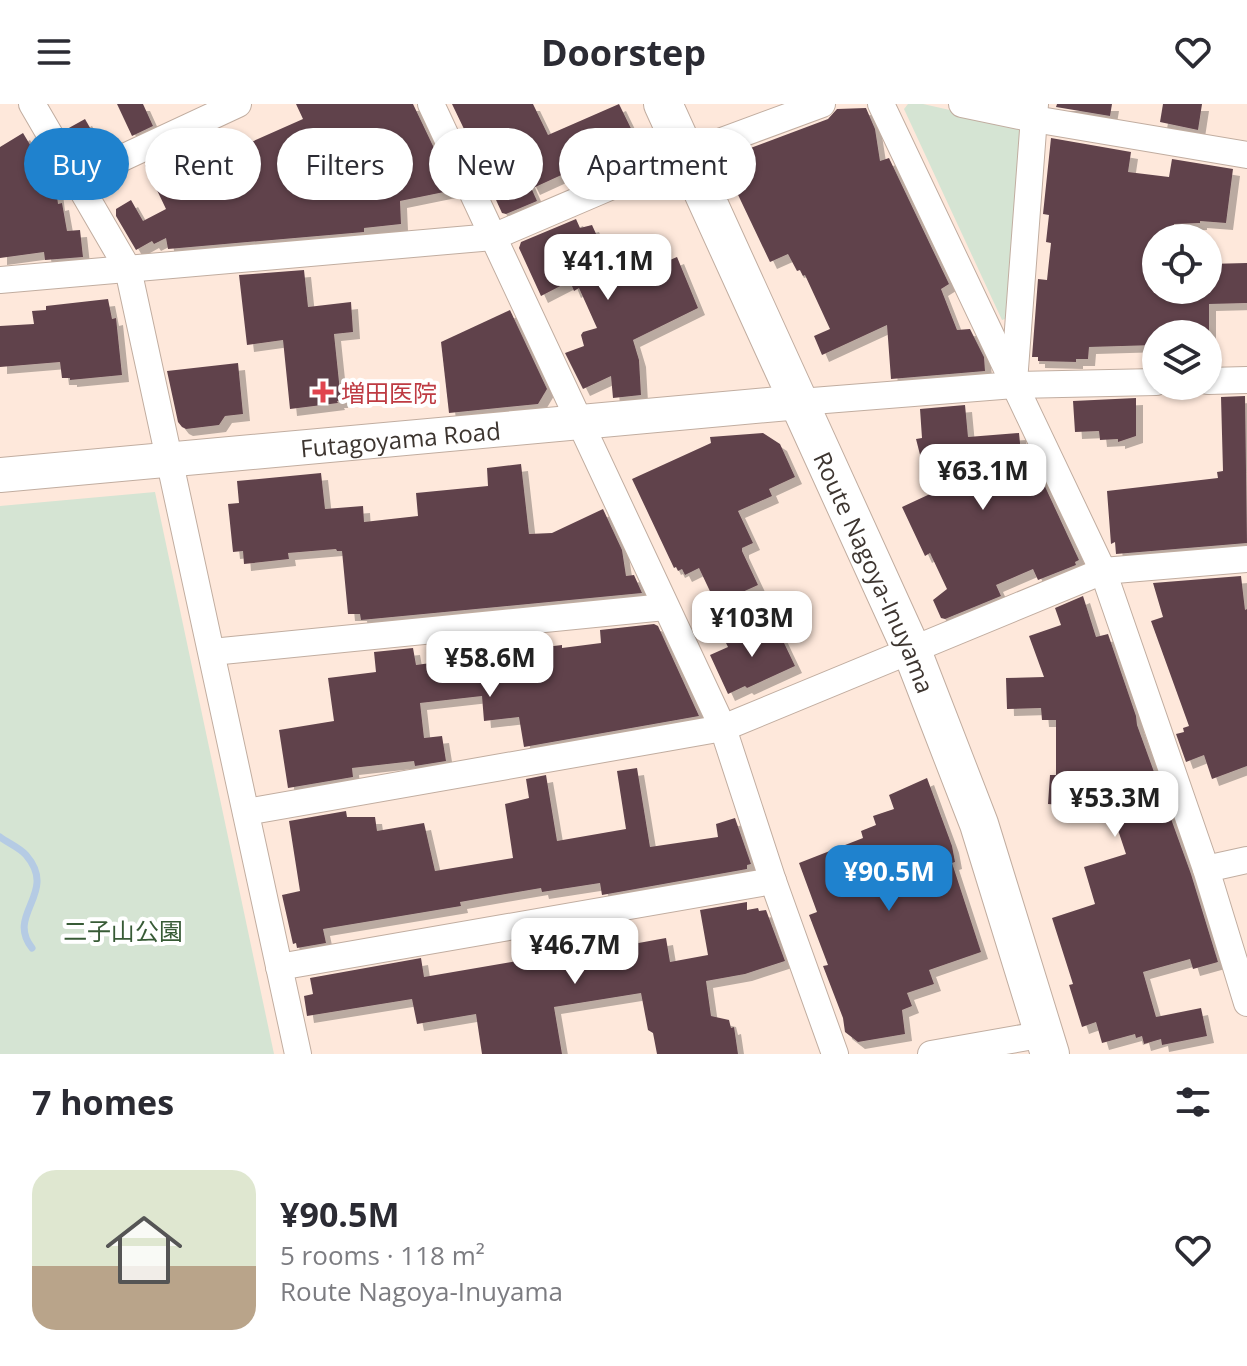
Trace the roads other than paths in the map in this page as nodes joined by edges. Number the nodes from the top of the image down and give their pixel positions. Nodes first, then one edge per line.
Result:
1 (32, 104) edge
2 (238, 104) edge
3 (431, 104) edge
4 (663, 104) edge
5 (822, 104) edge
6 (881, 104) edge
7 (962, 104) edge
8 (1035, 112) edge
9 (46, 128) edge
10 (675, 128) edge
11 (756, 128) edge
12 (129, 155) edge
13 (1247, 155) edge
14 (89, 200) edge
15 (579, 200) edge
16 (708, 200) edge
17 (493, 237) junction
18 (128, 269) junction
19 (0, 280) edge
20 (1247, 380) edge
21 (1222, 381) edge
22 (1142, 382) edge
23 (1014, 385) junction
24 (800, 402) junction
25 (579, 424) junction
26 (170, 460) junction
27 (0, 475) edge
28 (1247, 559) edge
29 (1103, 571) junction
30 (665, 607) junction
31 (912, 651) junction
32 (212, 652) junction
33 (723, 728) junction
34 (246, 812) junction
35 (1247, 860) edge
36 (1206, 869) junction
37 (773, 881) junction
38 (279, 967) junction
39 (1247, 1003) edge
40 (1047, 1044) edge
41 (298, 1054) edge
42 (835, 1054) edge
43 (931, 1054) edge

1 - 9 street
2 - 12 street
3 - 17 street
4 - 10 main road, Route Nagoya-Inuyama
5 - 11 street
6 - 23 street
7 - 8 street
8 - 13 street
8 - 23 street
14 - 18 street
15 - 17 street
16 - 24 main road, Route Nagoya-Inuyama
17 - 18 street
17 - 25 street
18 - 19 street
18 - 26 street
20 - 21 street
22 - 23 street
23 - 24 street
23 - 29 street
24 - 25 street, Futagoyama Road
24 - 31 main road, Route Nagoya-Inuyama
25 - 26 street, Futagoyama Road
25 - 30 street
26 - 27 street, Futagoyama Road
26 - 32 street
28 - 29 street
29 - 31 street
29 - 36 street
30 - 32 street
30 - 33 street
31 - 33 street
31 - 40 main road, Route Nagoya-Inuyama
32 - 34 street
33 - 34 street
33 - 37 street
34 - 38 street
35 - 36 street
36 - 39 street
37 - 38 street
37 - 42 street
38 - 41 street
40 - 43 street

